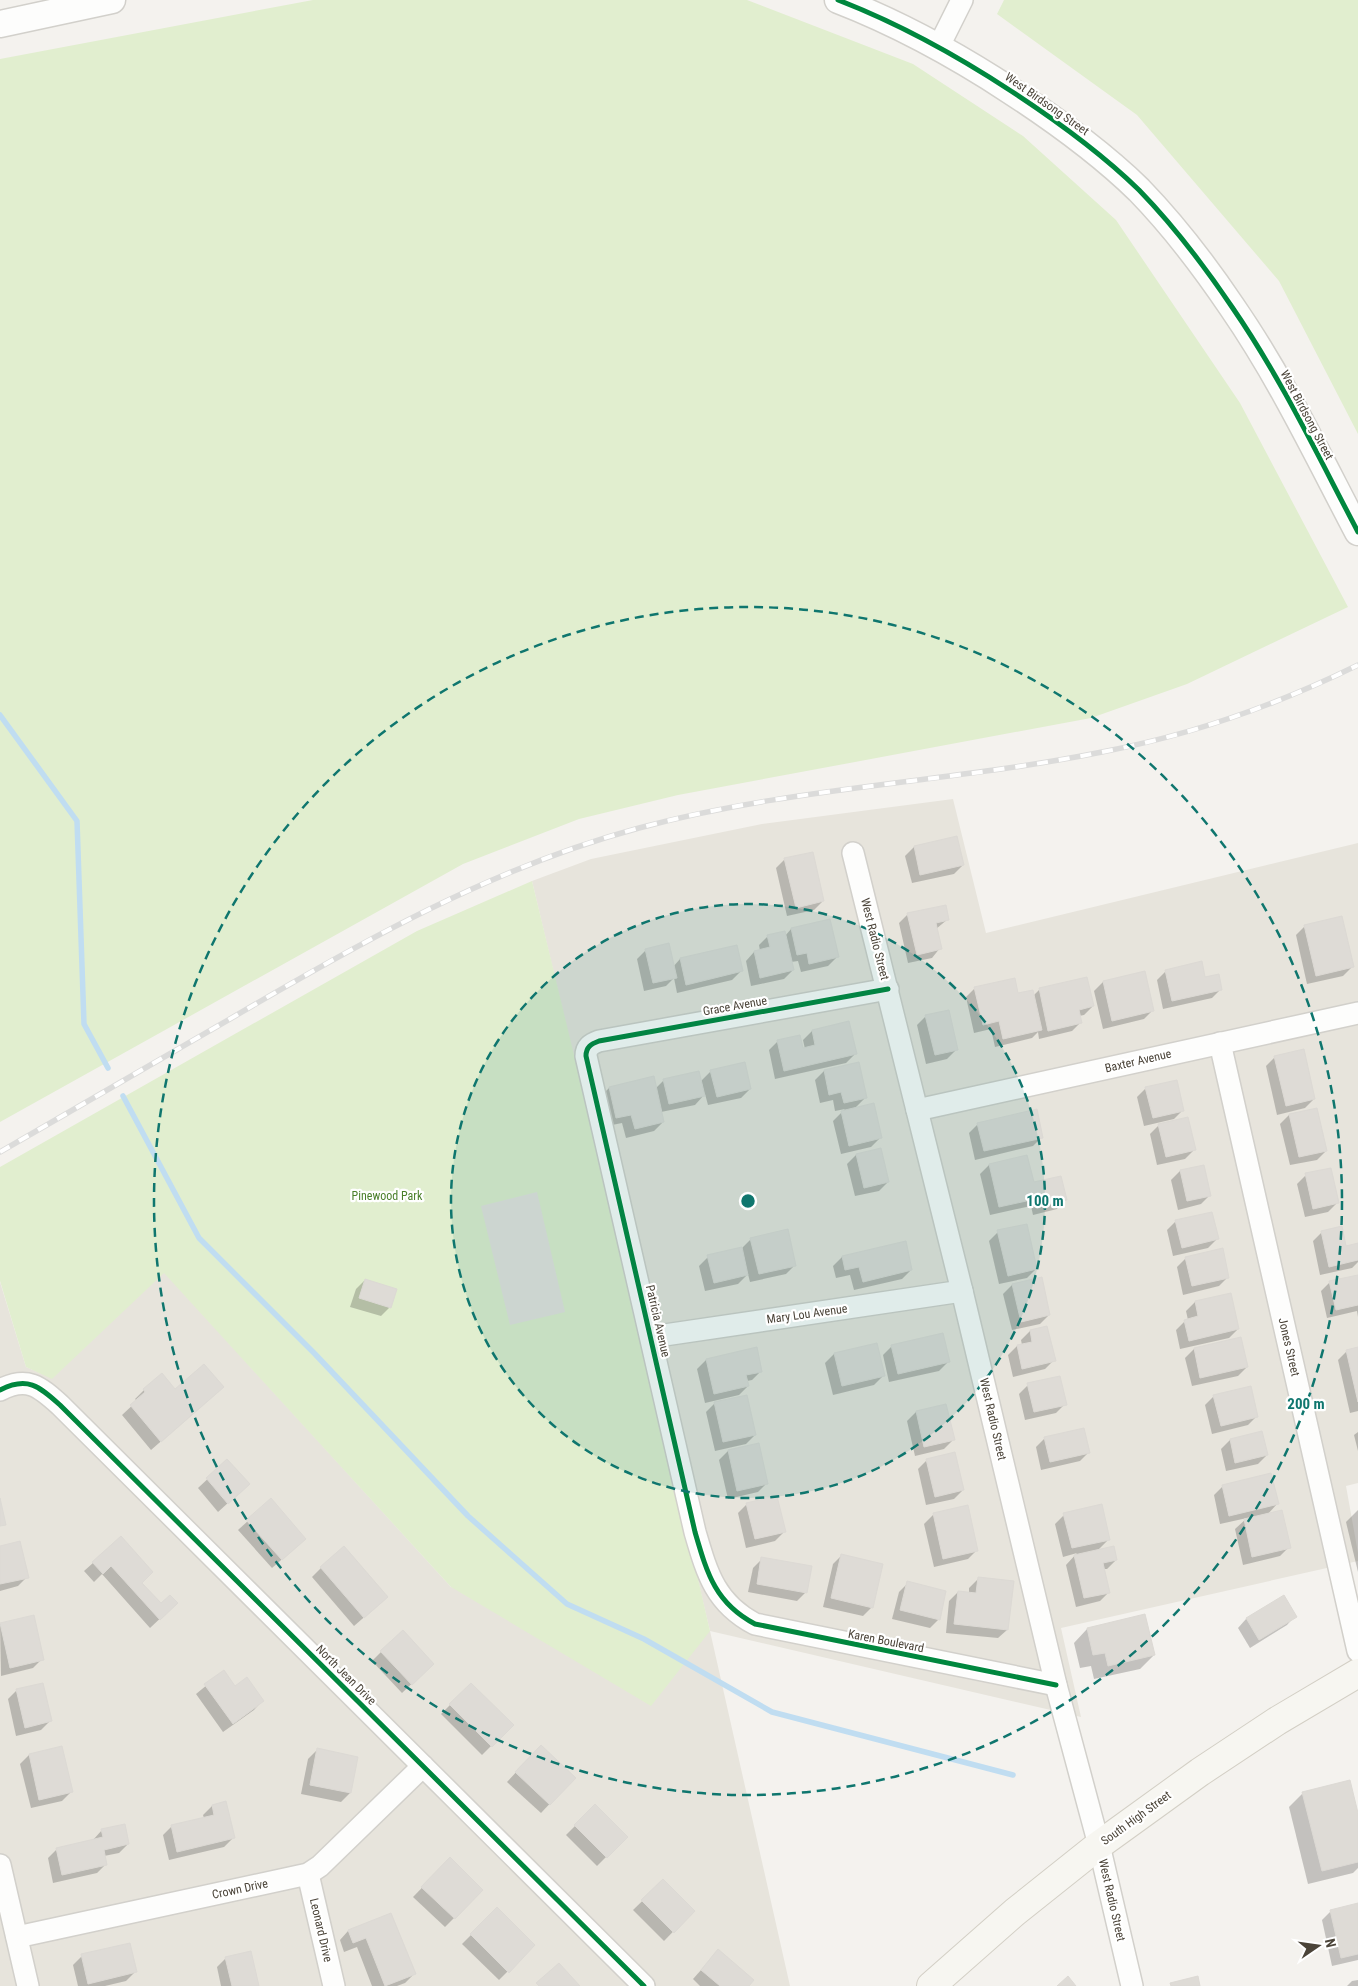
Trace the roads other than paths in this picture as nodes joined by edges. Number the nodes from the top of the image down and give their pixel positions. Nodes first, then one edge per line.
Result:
1 (112, 0) edge
2 (838, 0) edge
3 (962, 0) edge
4 (0, 24) edge
5 (939, 46) junction
6 (1358, 532) edge
7 (853, 853) dead end
8 (888, 989) junction
9 (1358, 1013) edge
10 (1220, 1043) junction
11 (588, 1047) joint
12 (917, 1110) junction
13 (962, 1290) junction
14 (651, 1337) junction
15 (0, 1390) edge
16 (721, 1596) joint
17 (1358, 1650) edge
18 (1358, 1673) edge
19 (1056, 1685) junction
20 (424, 1766) junction
21 (1099, 1845) junction
22 (0, 1865) edge
23 (308, 1874) junction
24 (16, 1937) junction
25 (28, 1986) edge
26 (334, 1986) edge
27 (644, 1986) edge
28 (931, 1986) edge
29 (1132, 1986) edge

1 - 4 street
2 - 5 street, West Birdsong Street
3 - 5 street
5 - 6 street, West Birdsong Street
7 - 8 street, West Radio Street
8 - 11 street, Grace Avenue
8 - 12 street, West Radio Street
9 - 10 street, Baxter Avenue
10 - 12 street, Baxter Avenue
10 - 17 street, Jones Street
11 - 14 street, Patricia Avenue
12 - 13 street, West Radio Street
13 - 14 street, Mary Lou Avenue
13 - 19 street, West Radio Street
14 - 16 street, Patricia Avenue
15 - 20 street, North Jean Drive
16 - 19 street, Karen Boulevard
18 - 21 main road, South High Street
19 - 21 street, West Radio Street
20 - 23 street, Crown Drive
20 - 27 street, North Jean Drive
21 - 28 main road, South High Street
21 - 29 street, West Radio Street
22 - 24 street
23 - 24 street, Crown Drive
23 - 26 street, Leonard Drive
24 - 25 street

